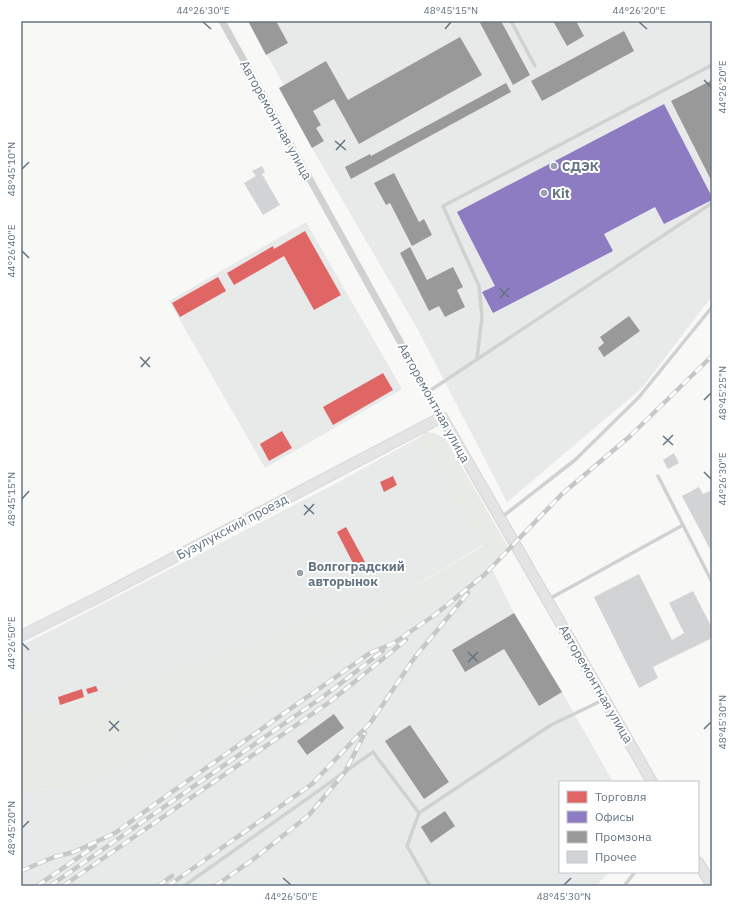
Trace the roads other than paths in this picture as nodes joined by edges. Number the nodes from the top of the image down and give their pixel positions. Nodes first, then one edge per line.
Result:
1 (222, 21) edge
2 (511, 21) edge
3 (712, 65) edge
4 (535, 66) dead end
5 (712, 203) edge
6 (712, 307) edge
7 (477, 359) junction
8 (428, 392) junction
9 (442, 417) junction
10 (658, 476) dead end
11 (500, 518) junction
12 (683, 525) junction
13 (712, 582) edge
14 (547, 600) junction
15 (21, 636) edge
16 (604, 699) junction
17 (651, 781) edge
18 (419, 813) junction
19 (699, 864) edge
20 (634, 873) edge
21 (184, 886) edge
22 (430, 886) edge
23 (624, 886) edge
24 (712, 886) edge

1 - 8 street, Авторемонтная улица
2 - 4 lane
3 - 7 lane
5 - 7 lane
6 - 11 lane
7 - 8 lane
8 - 9 street, Авторемонтная улица
9 - 11 main road, Авторемонтная улица
9 - 15 main road, Бузулукский проезд
10 - 12 lane
11 - 14 main road, Авторемонтная улица
12 - 13 lane
12 - 14 lane
14 - 16 main road, Авторемонтная улица
16 - 17 main road, Авторемонтная улица
16 - 18 lane
18 - 21 lane
18 - 22 lane
19 - 24 main road
20 - 23 lane

